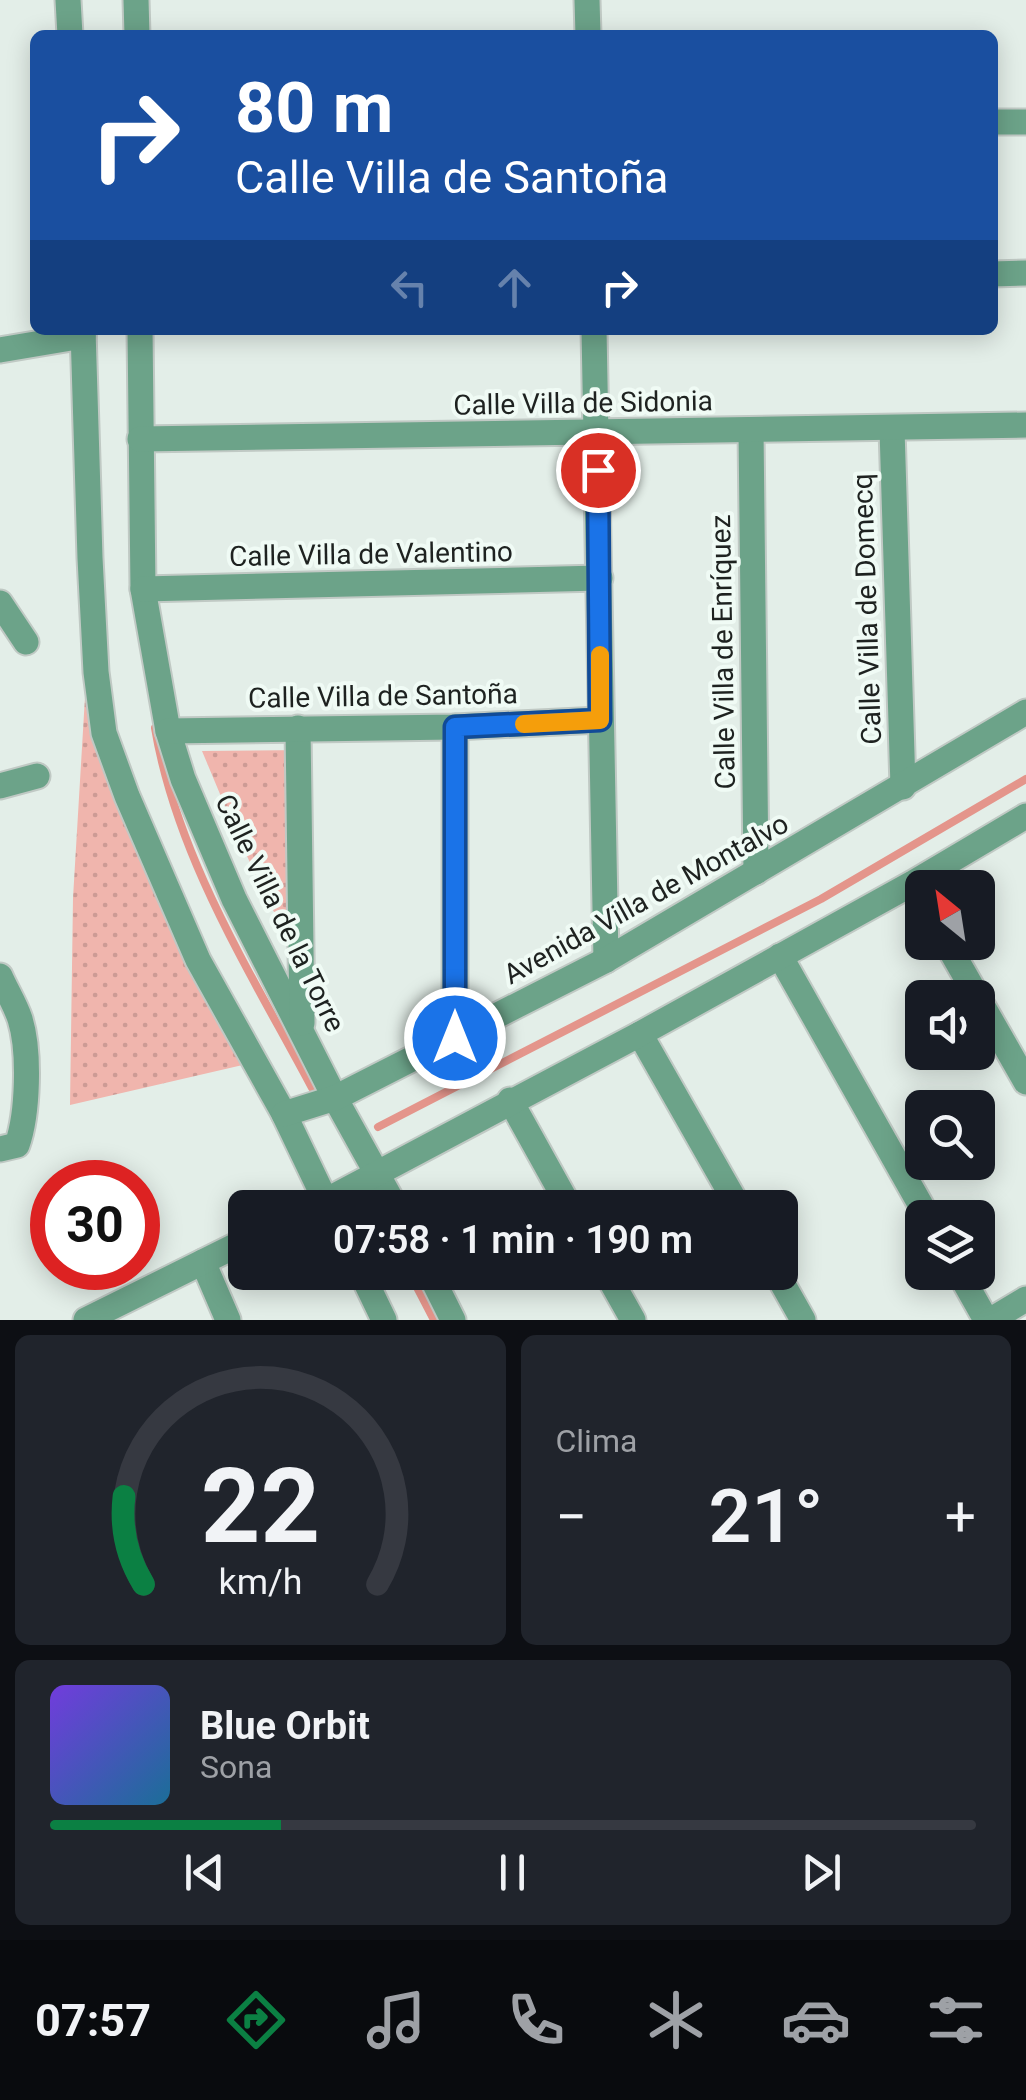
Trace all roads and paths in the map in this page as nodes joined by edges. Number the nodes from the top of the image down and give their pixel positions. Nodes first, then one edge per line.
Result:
1 (68, 0) edge
2 (136, 0) edge
3 (587, 0) edge
4 (70, 30) edge
5 (137, 30) edge
6 (588, 30) edge
7 (998, 122) edge
8 (1026, 122) edge
9 (1026, 273) edge
10 (998, 274) edge
11 (73, 335) edge
12 (83, 335) edge
13 (140, 335) edge
14 (594, 335) edge
15 (0, 350) edge
16 (1026, 425) edge
17 (892, 429) junction
18 (751, 430) junction
19 (597, 434) junction
20 (140, 440) junction
21 (600, 578) junction
22 (143, 589) junction
23 (0, 603) edge
24 (26, 642) dead end
25 (1026, 712) edge
26 (600, 720) junction
27 (455, 727) junction
28 (298, 728) junction
29 (168, 731) junction
30 (36, 776) dead end
31 (0, 786) edge
32 (903, 787) junction
33 (1026, 816) edge
34 (949, 870) edge
35 (756, 872) junction
36 (905, 898) edge
37 (780, 956) junction
38 (606, 960) junction
39 (956, 960) edge
40 (0, 976) edge
41 (302, 1028) junction
42 (640, 1034) junction
43 (455, 1038) junction
44 (1026, 1082) edge
45 (335, 1098) junction
46 (510, 1100) junction
47 (284, 1114) junction
48 (8, 1147) edge
49 (378, 1172) junction
50 (316, 1190) edge
51 (347, 1190) edge
52 (387, 1190) edge
53 (560, 1190) edge
54 (728, 1190) edge
55 (918, 1200) edge
56 (228, 1250) edge
57 (203, 1262) junction
58 (370, 1290) edge
59 (438, 1290) edge
60 (616, 1290) edge
61 (786, 1290) edge
62 (970, 1290) edge
63 (1026, 1299) edge
64 (86, 1320) edge
65 (228, 1320) edge
66 (384, 1320) edge
67 (453, 1320) edge
68 (632, 1320) edge
69 (803, 1320) edge
70 (988, 1320) edge

1 - 4 street
2 - 5 street
3 - 6 street
7 - 8 street
9 - 10 street
11 - 15 street
12 - 47 street
13 - 20 street, Calle Villa de la Torre
14 - 19 street
16 - 17 street, Calle Villa de Sidonia
17 - 18 street, Calle Villa de Sidonia
17 - 32 street, Calle Villa de Domecq
18 - 19 street, Calle Villa de Sidonia
18 - 35 street, Calle Villa de Enríquez
19 - 20 street, Calle Villa de Sidonia
19 - 21 street
20 - 22 street, Calle Villa de la Torre
21 - 22 street, Calle Villa de Valentino
21 - 26 street
22 - 29 street, Calle Villa de la Torre
23 - 24 street
25 - 32 street, Avenida Villa de Montalvo
26 - 27 street, Calle Villa de Santoña
26 - 38 street
27 - 28 street, Calle Villa de Santoña
27 - 43 street
28 - 29 street, Calle Villa de Santoña
28 - 41 street
29 - 41 street, Calle Villa de la Torre
30 - 31 street
32 - 35 street, Avenida Villa de Montalvo
33 - 34 street
35 - 38 street, Avenida Villa de Montalvo
36 - 37 street
37 - 42 street
37 - 55 street
38 - 43 street, Avenida Villa de Montalvo
39 - 44 street
40 - 48 street
41 - 45 street, Calle Villa de la Torre
42 - 46 street
42 - 54 street
43 - 45 street, Avenida Villa de Montalvo
45 - 47 street, Avenida Villa de Montalvo
45 - 49 street, Calle Villa de la Torre
46 - 49 street
46 - 53 street
47 - 50 street
49 - 51 street
49 - 52 street, Calle Villa de la Torre
56 - 57 street
57 - 64 street
57 - 65 street
58 - 66 street
59 - 67 street
60 - 68 street
61 - 69 street
62 - 70 street
63 - 70 street

